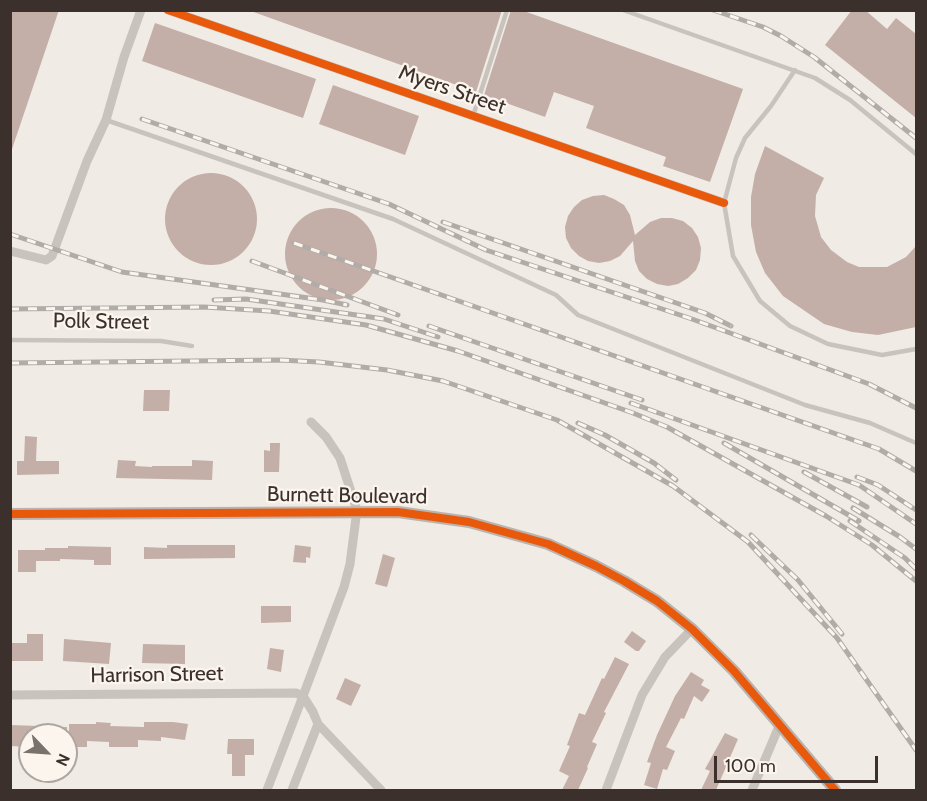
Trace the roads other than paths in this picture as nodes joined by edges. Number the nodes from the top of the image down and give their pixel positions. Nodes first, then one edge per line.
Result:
1 (141, 10) edge
2 (168, 10) edge
3 (507, 10) edge
4 (623, 10) edge
5 (795, 70) junction
6 (473, 116) junction
7 (106, 120) junction
8 (916, 154) edge
9 (724, 203) junction
10 (10, 251) edge
11 (10, 340) edge
12 (192, 346) dead end
13 (916, 348) edge
14 (311, 422) dead end
15 (916, 443) edge
16 (357, 510) junction
17 (10, 514) edge
18 (692, 629) junction
19 (10, 695) edge
20 (303, 696) junction
21 (318, 724) junction
22 (780, 724) junction
23 (267, 790) edge
24 (292, 790) edge
25 (381, 790) edge
26 (606, 790) edge
27 (752, 790) edge
28 (835, 790) edge

1 - 7 street
2 - 6 street, Myers Street
3 - 6 lane
4 - 5 lane
5 - 8 lane
5 - 9 lane
6 - 9 street, Myers Street
7 - 10 street
7 - 15 lane
9 - 13 lane
11 - 12 lane, Polk Street
14 - 16 street
16 - 17 main road, Burnett Boulevard
16 - 18 main road, Burnett Boulevard
16 - 20 street
18 - 22 main road, Burnett Boulevard
18 - 26 street
19 - 20 street, Harrison Street
20 - 21 street
20 - 23 street
21 - 24 street
21 - 25 street
22 - 27 street
22 - 28 main road, Burnett Boulevard

